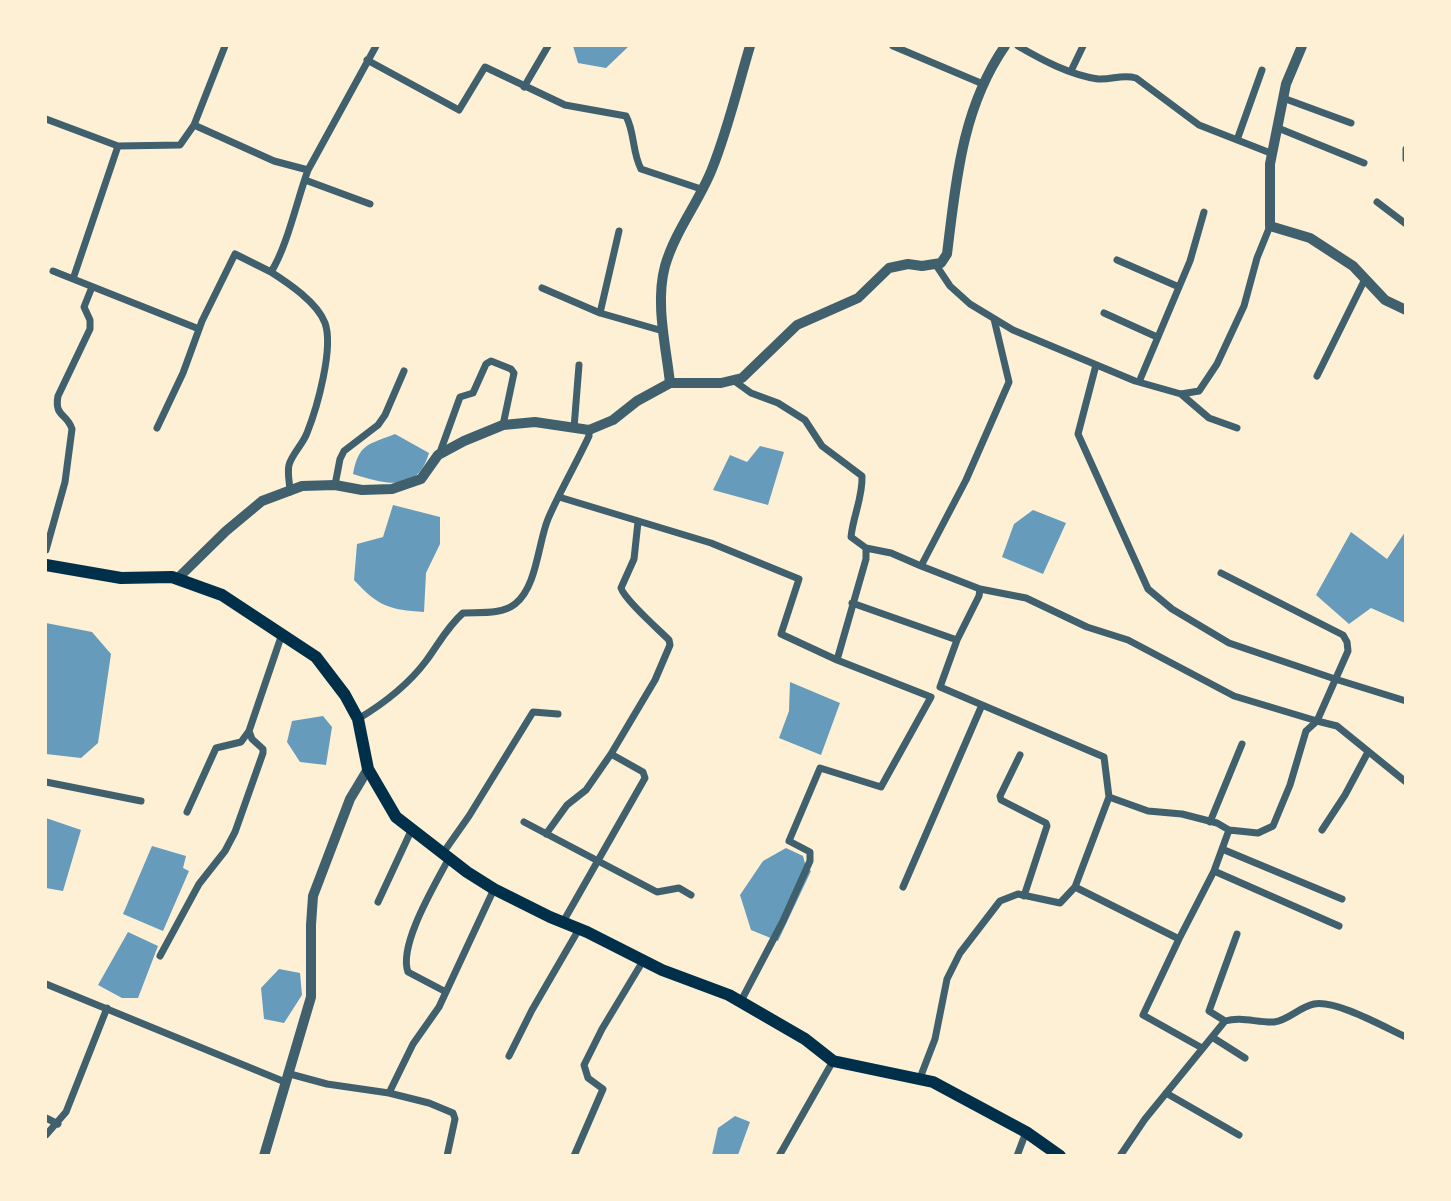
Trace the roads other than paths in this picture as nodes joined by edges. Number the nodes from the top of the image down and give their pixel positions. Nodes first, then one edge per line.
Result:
1 (225, 46) edge
2 (376, 46) edge
3 (548, 46) edge
4 (750, 46) edge
5 (893, 46) edge
6 (1005, 46) edge
7 (1018, 46) edge
8 (1083, 46) edge
9 (1302, 46) edge
10 (368, 60) junction
11 (1262, 70) dead end
12 (1071, 71) junction
13 (983, 84) junction
14 (524, 87) junction
15 (1283, 98) junction
16 (46, 119) edge
17 (1350, 123) dead end
18 (194, 125) junction
19 (1278, 128) junction
20 (1237, 140) junction
21 (118, 146) junction
22 (1405, 149) edge
23 (1273, 154) junction
24 (1405, 159) edge
25 (1364, 163) dead end
26 (308, 170) junction
27 (305, 180) junction
28 (701, 188) junction
29 (1377, 202) dead end
30 (370, 204) dead end
31 (1204, 212) dead end
32 (1405, 224) edge
33 (1270, 226) junction
34 (619, 231) dead end
35 (1117, 260) dead end
36 (936, 265) junction
37 (53, 271) dead end
38 (271, 272) junction
39 (73, 279) junction
40 (1365, 279) junction
41 (92, 286) junction
42 (1179, 287) junction
43 (542, 288) dead end
44 (1405, 310) edge
45 (600, 313) junction
46 (1104, 313) dead end
47 (993, 318) junction
48 (199, 329) junction
49 (663, 331) junction
50 (1157, 337) junction
51 (1096, 365) junction
52 (579, 366) dead end
53 (404, 370) dead end
54 (1317, 376) dead end
55 (733, 380) junction
56 (1139, 382) junction
57 (670, 383) junction
58 (1181, 394) junction
59 (503, 425) junction
60 (157, 428) dead end
61 (574, 428) junction
62 (1237, 428) dead end
63 (589, 430) junction
64 (438, 455) junction
65 (335, 485) junction
66 (290, 492) junction
67 (559, 497) junction
68 (638, 522) junction
69 (866, 548) junction
70 (46, 550) edge
71 (46, 565) edge
72 (921, 566) junction
73 (1221, 573) dead end
74 (177, 579) junction
75 (980, 589) junction
76 (852, 603) junction
77 (282, 634) junction
78 (957, 640) junction
79 (837, 660) junction
80 (1335, 679) junction
81 (1405, 701) edge
82 (982, 705) junction
83 (558, 714) dead end
84 (358, 719) junction
85 (1317, 721) junction
86 (249, 731) junction
87 (1242, 744) dead end
88 (1368, 752) junction
89 (611, 754) junction
90 (1020, 755) dead end
91 (368, 769) junction
92 (46, 782) edge
93 (1405, 782) edge
94 (1110, 797) junction
95 (141, 801) dead end
96 (187, 812) dead end
97 (524, 822) dead end
98 (1210, 822) junction
99 (1229, 830) junction
100 (1322, 830) dead end
101 (411, 831) junction
102 (546, 834) junction
103 (1222, 849) junction
104 (446, 855) junction
105 (599, 861) junction
106 (1214, 871) junction
107 (903, 887) dead end
108 (1075, 887) junction
109 (494, 889) junction
110 (691, 895) dead end
111 (1024, 896) junction
112 (1342, 899) dead end
113 (378, 902) dead end
114 (563, 922) junction
115 (1339, 926) dead end
116 (579, 929) junction
117 (1237, 934) dead end
118 (1179, 939) junction
119 (160, 956) dead end
120 (643, 961) junction
121 (46, 984) edge
122 (446, 992) junction
123 (740, 1001) junction
124 (107, 1008) junction
125 (1225, 1021) junction
126 (1212, 1037) junction
127 (1405, 1037) edge
128 (1202, 1048) junction
129 (509, 1056) dead end
130 (1245, 1058) dead end
131 (834, 1061) junction
132 (287, 1078) junction
133 (920, 1078) junction
134 (388, 1093) junction
135 (1166, 1093) junction
136 (46, 1118) edge
137 (58, 1124) junction
138 (1026, 1132) junction
139 (46, 1135) edge
140 (1239, 1135) dead end
141 (264, 1156) edge
142 (447, 1156) edge
143 (574, 1156) edge
144 (779, 1156) edge
145 (1017, 1156) edge
146 (1060, 1156) edge
147 (1120, 1156) edge

1 - 18 street
2 - 10 street
3 - 14 street
4 - 28 street
5 - 13 street
6 - 13 street
7 - 12 street
8 - 12 street
9 - 15 street
10 - 14 street
10 - 26 street
11 - 20 street
12 - 20 street
13 - 36 street
14 - 28 street
15 - 17 street
15 - 19 street
16 - 21 street
18 - 21 street
18 - 26 street
19 - 23 street
19 - 25 street
20 - 23 street
21 - 39 street
22 - 24 street
23 - 33 street
26 - 27 street
27 - 30 street
27 - 38 street
28 - 49 street
29 - 32 street
31 - 42 street
33 - 40 street
33 - 58 street
34 - 45 street
35 - 42 street
36 - 47 street
36 - 55 street
37 - 39 street
38 - 48 street
38 - 66 street
39 - 41 street
40 - 44 street
40 - 54 street
41 - 48 street
41 - 70 street
42 - 50 street
43 - 45 street
45 - 49 street
46 - 50 street
47 - 51 street
47 - 72 street
48 - 60 street
49 - 57 street
50 - 56 street
51 - 56 street
51 - 80 street
52 - 61 street
53 - 65 street
55 - 57 street
55 - 69 street
56 - 58 street
57 - 63 street
58 - 62 street
59 - 61 street
59 - 64 street
59 - 64 street
61 - 63 street
63 - 67 street
64 - 65 street
65 - 66 street
66 - 74 street
67 - 68 street
67 - 84 street
68 - 79 street
68 - 89 street
69 - 72 street
69 - 76 street
71 - 74 main road
72 - 75 street
73 - 80 street
74 - 77 main road
75 - 78 street
75 - 85 street
76 - 78 street
76 - 79 street
77 - 84 main road
77 - 86 street
78 - 82 street
79 - 123 street
80 - 81 street
80 - 85 street
82 - 94 street
82 - 107 street
83 - 104 street
84 - 91 main road
85 - 88 street
85 - 99 street
86 - 96 street
86 - 119 street
87 - 98 street
88 - 93 street
88 - 100 street
89 - 102 street
89 - 105 street
90 - 111 street
91 - 101 main road
91 - 132 street
92 - 95 street
94 - 98 street
94 - 108 street
97 - 102 street
98 - 99 street
99 - 103 street
101 - 104 main road
101 - 113 street
102 - 105 street
103 - 106 street
103 - 112 street
104 - 109 main road
104 - 122 street
105 - 110 street
105 - 114 street
106 - 115 street
106 - 118 street
108 - 111 street
108 - 118 street
109 - 114 main road
109 - 122 street
111 - 133 street
114 - 116 main road
116 - 120 main road
116 - 129 street
117 - 125 street
118 - 128 street
120 - 123 main road
120 - 143 street
121 - 124 street
122 - 134 street
123 - 131 main road
124 - 132 street
124 - 137 street
125 - 126 street
125 - 127 street
126 - 128 street
126 - 130 street
128 - 135 street
131 - 133 main road
131 - 144 street
132 - 134 street
132 - 141 street
133 - 138 main road
134 - 142 street
135 - 140 street
135 - 147 street
136 - 137 street
137 - 139 street
138 - 145 street
138 - 146 main road

